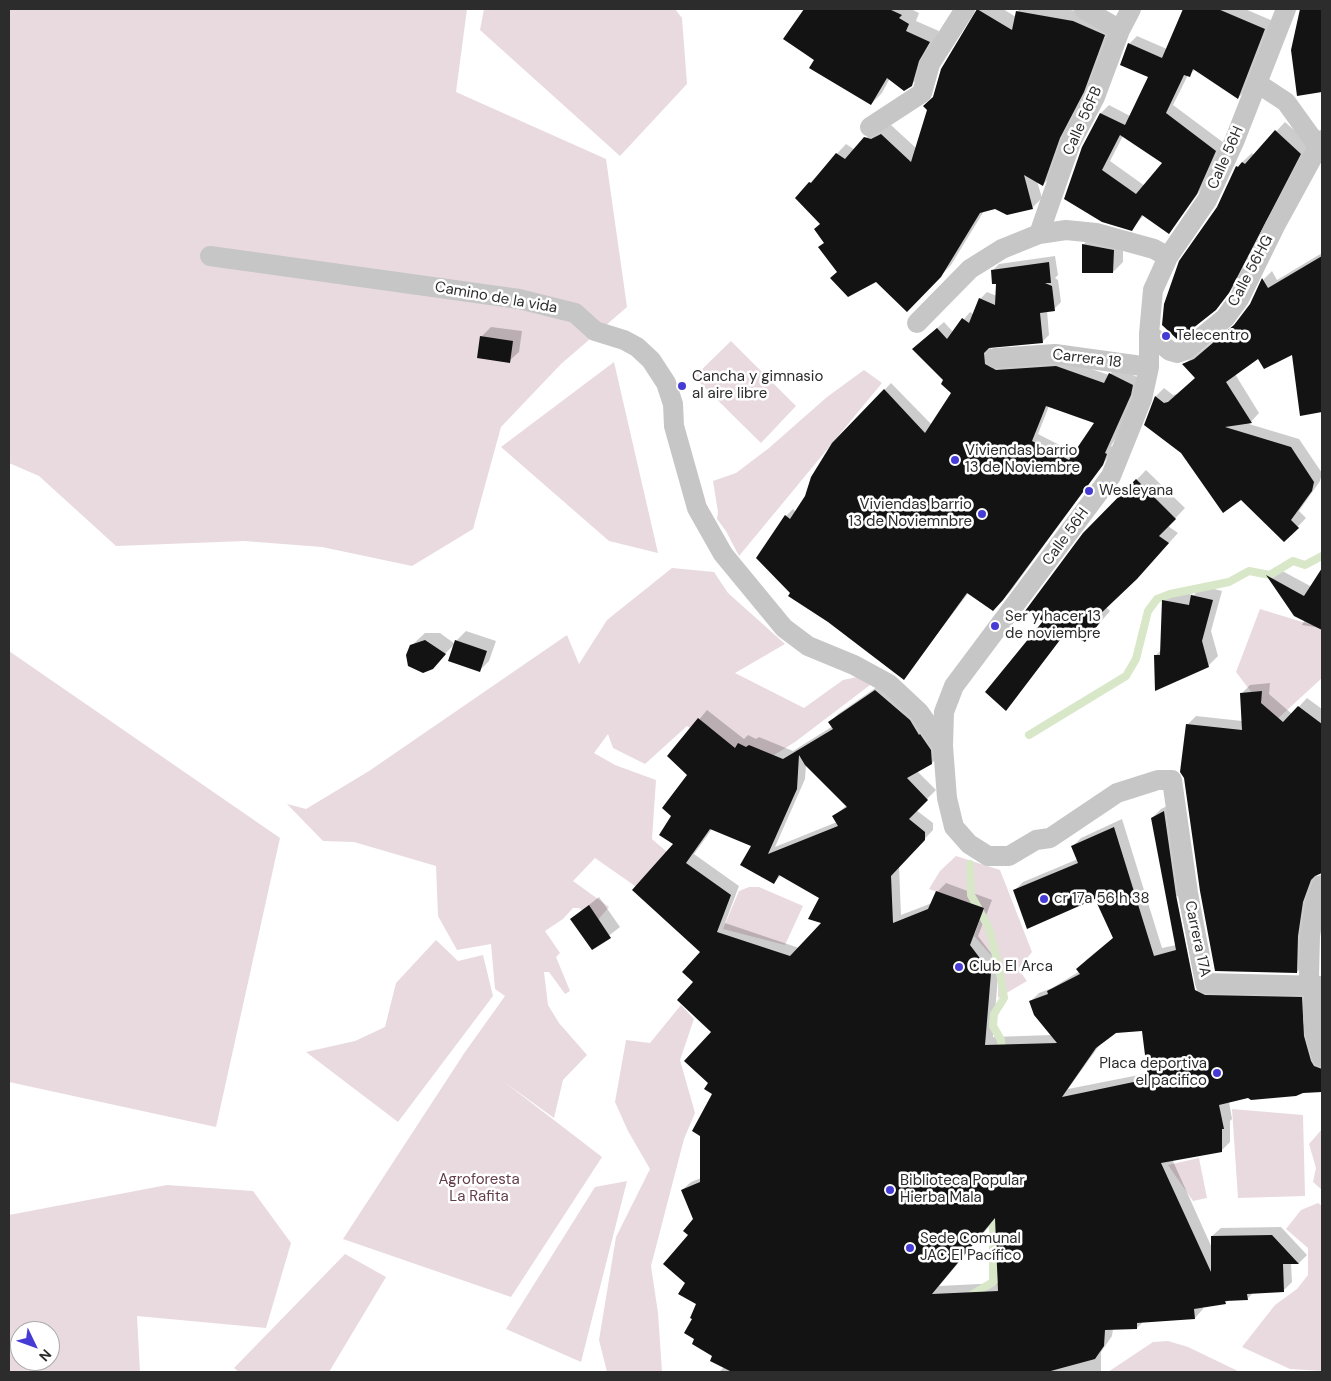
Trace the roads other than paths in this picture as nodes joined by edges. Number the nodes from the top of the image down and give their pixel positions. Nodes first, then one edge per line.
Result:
1 (965, 9) edge
2 (1084, 9) edge
3 (1131, 9) edge
4 (1286, 9) edge
5 (1120, 30) junction
6 (1257, 83) junction
7 (870, 127) dead end
8 (1321, 146) edge
9 (1040, 234) junction
10 (210, 256) dead end
11 (1168, 257) junction
12 (917, 324) dead end
13 (1149, 334) junction
14 (995, 358) dead end
15 (1149, 367) junction
16 (943, 746) junction
17 (1172, 780) joint
18 (1322, 885) edge
19 (1317, 986) edge
20 (1322, 1057) edge

1 - 7 street
2 - 5 street
3 - 5 street, Calle 56FB
4 - 6 street, Calle 56H
5 - 9 street, Calle 56FB
6 - 8 street
6 - 11 street, Calle 56H
8 - 13 street, Calle 56HG
9 - 11 street
9 - 12 street
10 - 16 street, Camino de la vida
11 - 13 street, Calle 56H
13 - 15 street, Calle 56H
14 - 15 street, Carrera 18
15 - 16 street, Calle 56H
16 - 17 street, Calle 56H
17 - 19 street, Carrera 17A
18 - 19 street
19 - 20 street

